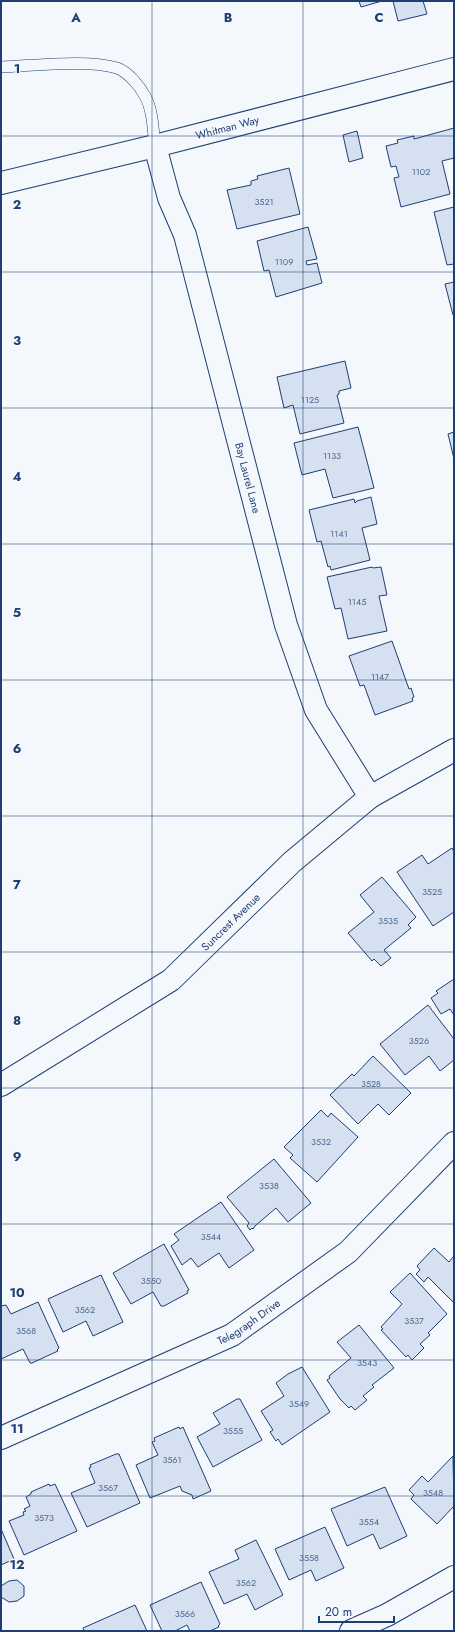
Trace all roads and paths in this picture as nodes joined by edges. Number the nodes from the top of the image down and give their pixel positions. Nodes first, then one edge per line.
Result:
1 (1, 67) edge
2 (454, 69) edge
3 (155, 146) junction
4 (1, 183) edge
5 (454, 750) edge
6 (370, 797) junction
7 (1, 1084) edge
8 (454, 1143) edge
9 (1, 1438) edge
10 (454, 1577) edge
11 (351, 1631) edge

1 - 3 lane
2 - 3 street, Whitman Way
3 - 4 street, Whitman Way
3 - 6 street, Bay Laurel Lane
5 - 6 street, Suncrest Avenue
6 - 7 street, Suncrest Avenue
8 - 9 street, Telegraph Drive
10 - 11 street

